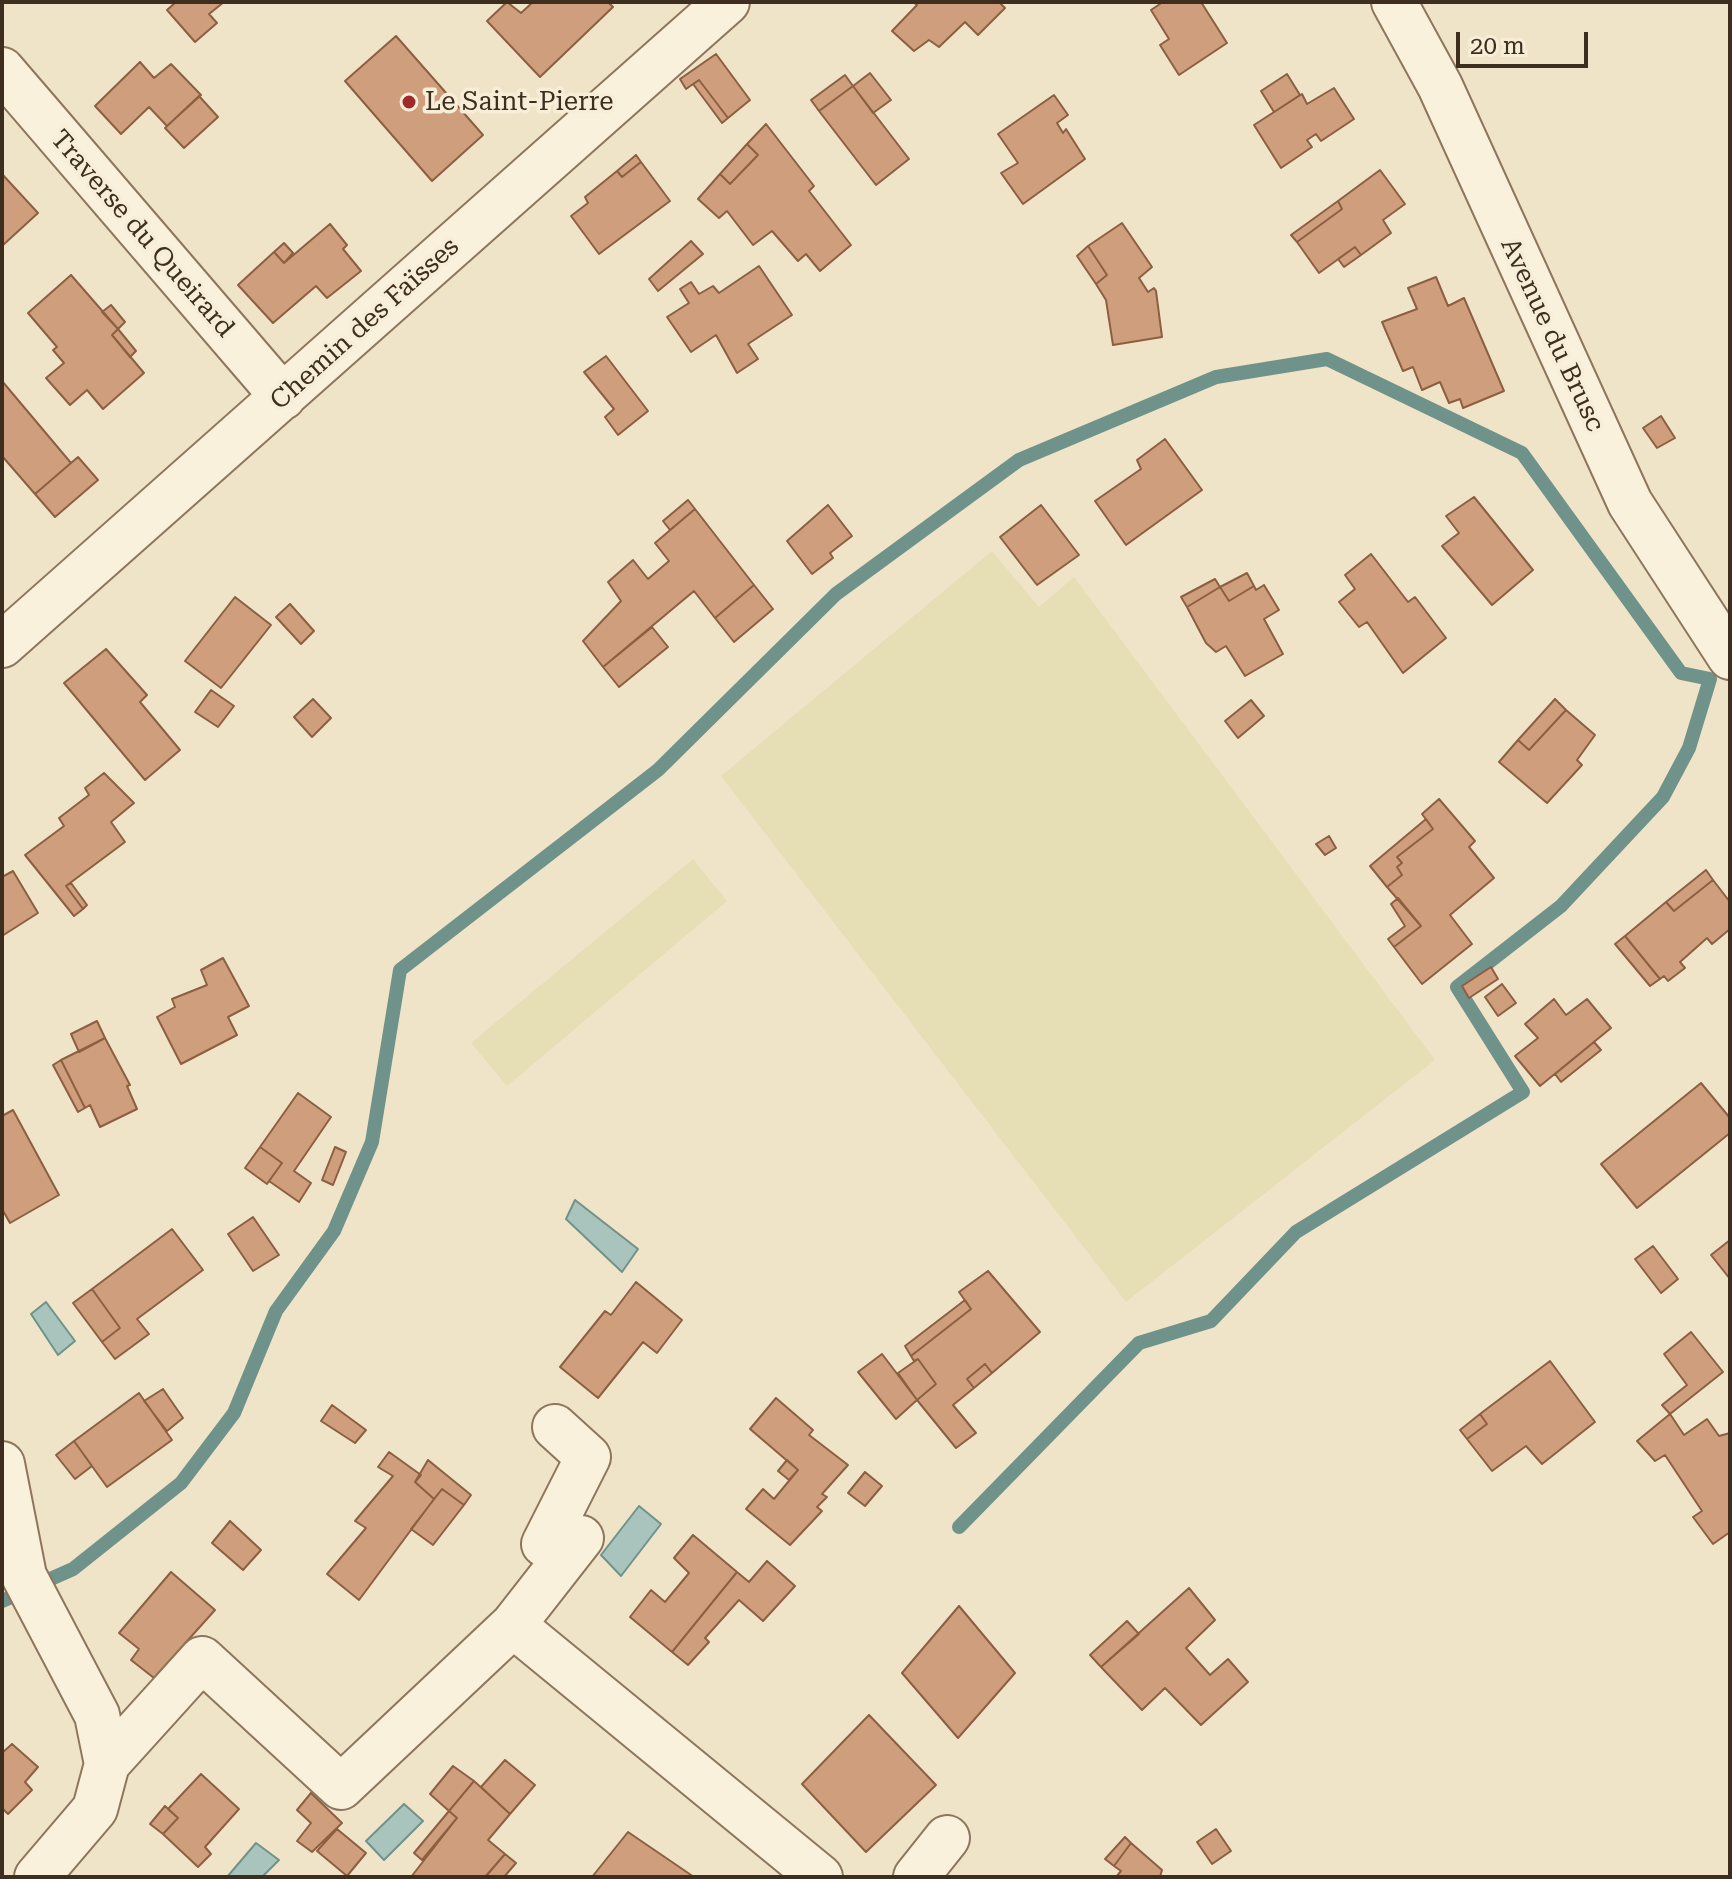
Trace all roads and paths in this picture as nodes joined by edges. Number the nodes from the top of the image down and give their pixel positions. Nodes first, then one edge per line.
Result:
1 (727, 2) edge
2 (1394, 2) edge
3 (2, 70) edge
4 (283, 397) junction
5 (2, 645) edge
6 (1730, 657) edge
7 (555, 1427) dead end
8 (2, 1464) edge
9 (513, 1625) junction
10 (107, 1764) junction
11 (694, 1774) junction
12 (947, 1838) dead end
13 (37, 1877) edge
14 (774, 1877) edge
15 (820, 1877) edge
16 (916, 1877) edge

1 - 4 street, Chemin des Faïsses
2 - 6 street, Avenue du Brusc
3 - 4 street, Traverse du Queirard
4 - 5 street, Chemin des Faïsses
7 - 9 street
8 - 10 street
9 - 10 street
9 - 11 street
10 - 13 street
11 - 14 street
11 - 15 street
12 - 16 street

